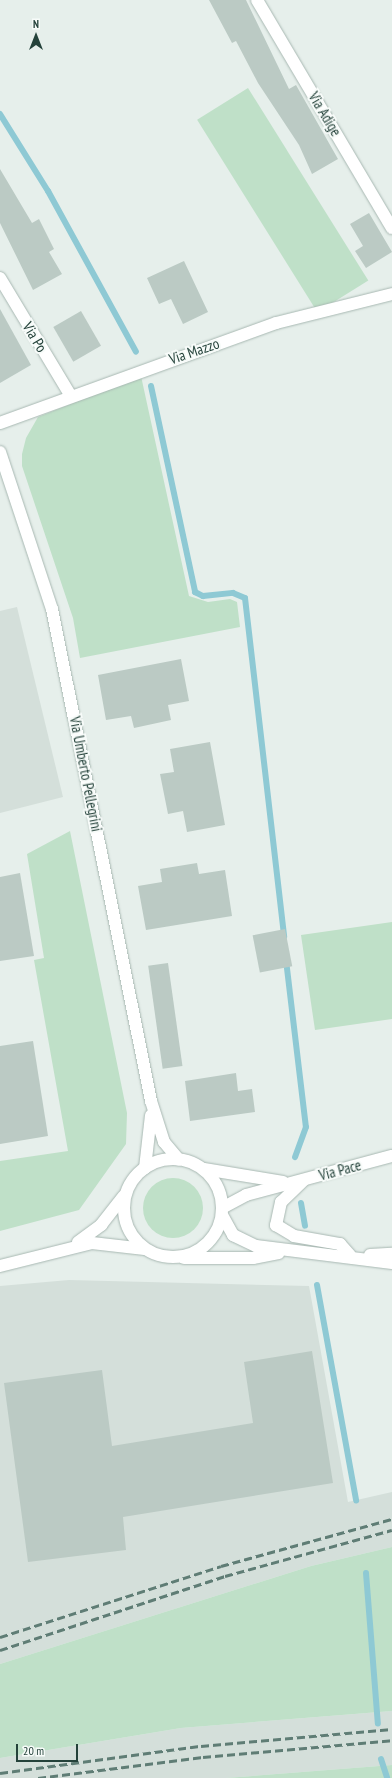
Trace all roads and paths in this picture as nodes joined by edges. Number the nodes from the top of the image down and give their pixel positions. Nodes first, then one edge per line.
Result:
1 (257, 0) edge
2 (392, 228) edge
3 (0, 278) edge
4 (392, 294) edge
5 (71, 396) junction
6 (0, 423) edge
7 (0, 452) edge
8 (151, 1101) junction
9 (392, 1156) edge
10 (180, 1160) junction
11 (145, 1168) junction
12 (201, 1168) junction
13 (307, 1178) junction
14 (288, 1182) junction
15 (127, 1192) junction
16 (222, 1212) junction
17 (74, 1245) junction
18 (146, 1250) junction
19 (284, 1252) junction
20 (392, 1254) edge
21 (350, 1255) junction
22 (331, 1256) junction
23 (178, 1257) junction
24 (392, 1264) edge
25 (0, 1266) edge

1 - 2 street, Via Adige
3 - 5 street, Via Po
4 - 5 street, Via Mazzo
5 - 6 street, Via Mazzo
7 - 8 street, Via Umberto Pellegrini
8 - 10 street
8 - 11 street
9 - 13 street, Via Pace
10 - 11 street
10 - 12 street
11 - 15 street
12 - 14 street, Via Pace
12 - 16 street
13 - 14 street, Via Pace
13 - 21 street
14 - 16 street, Via Pace
15 - 17 street
15 - 18 street
16 - 19 street
16 - 23 street
17 - 18 street
17 - 25 street
18 - 23 street
19 - 22 street
19 - 23 street
20 - 21 street
21 - 22 street
22 - 24 street

